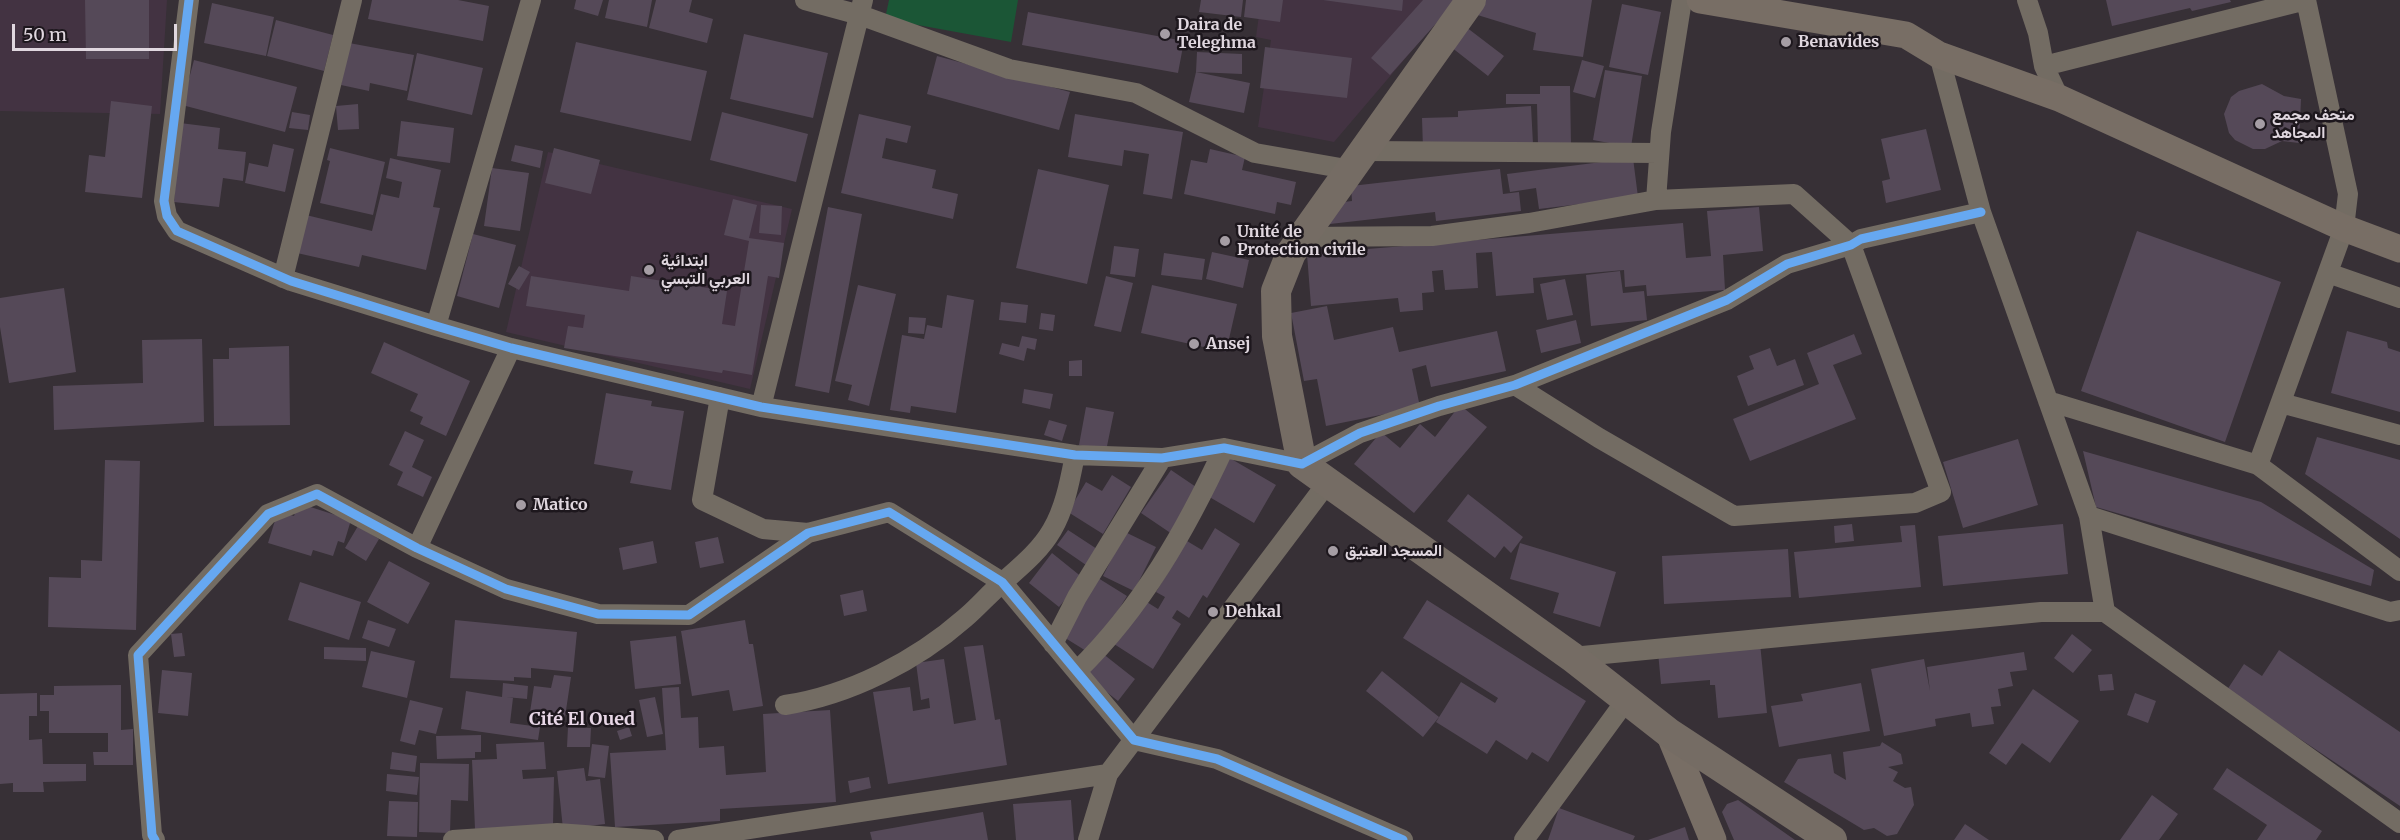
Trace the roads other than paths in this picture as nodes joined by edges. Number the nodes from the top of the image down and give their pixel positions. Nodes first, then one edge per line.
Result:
1 (189, 0) edge
2 (352, 0) edge
3 (805, 0) edge
4 (1471, 0) edge
5 (1682, 0) edge
6 (1700, 0) edge
7 (2027, 0) edge
8 (524, 2) edge
9 (1752, 5) edge
10 (862, 8) edge
11 (1939, 55) junction
12 (2044, 66) junction
13 (2059, 98) junction
14 (1659, 153) junction
15 (1358, 161) junction
16 (1656, 200) junction
17 (1981, 212) junction
18 (2344, 228) junction
19 (1303, 237) junction
20 (1851, 245) junction
21 (2400, 249) edge
22 (2328, 273) junction
23 (283, 278) junction
24 (2400, 298) edge
25 (436, 326) junction
26 (511, 348) junction
27 (1515, 385) junction
28 (720, 398) junction
29 (2048, 401) junction
30 (2281, 403) junction
31 (761, 407) junction
32 (2400, 435) edge
33 (1224, 448) junction
34 (1075, 455) junction
35 (1162, 458) junction
36 (1302, 464) junction
37 (2258, 465) junction
38 (1328, 482) junction
39 (2089, 516) junction
40 (808, 534) junction
41 (417, 548) junction
42 (2400, 571) edge
43 (1002, 582) junction
44 (2400, 610) edge
45 (2105, 612) junction
46 (1053, 644) junction
47 (1572, 657) junction
48 (1077, 671) junction
49 (1627, 699) junction
50 (785, 705) dead end
51 (1669, 733) junction
52 (1134, 740) junction
53 (1108, 774) junction
54 (2400, 823) edge
55 (154, 840) edge
56 (453, 840) edge
57 (654, 840) edge
58 (678, 840) edge
59 (1088, 840) edge
60 (1403, 840) edge
61 (1524, 840) edge
62 (1713, 840) edge
63 (1832, 840) edge

1 - 23 street
2 - 23 street
3 - 10 street
4 - 15 main road
5 - 14 street
6 - 9 street
7 - 12 street
8 - 25 street
9 - 11 street
10 - 15 street
10 - 31 street
11 - 13 street
11 - 17 street
12 - 13 street
12 - 18 street
13 - 18 street
14 - 15 street
14 - 16 street
15 - 19 main road
16 - 19 street
16 - 20 street
17 - 20 street
17 - 29 street
18 - 21 street
18 - 22 street
19 - 36 main road
20 - 27 street
20 - 27 street
22 - 24 street
22 - 30 street
23 - 25 street
25 - 26 street
26 - 28 street
26 - 41 street
27 - 36 street
28 - 31 street
28 - 40 street
29 - 37 street
29 - 39 street
30 - 32 street
30 - 37 street
31 - 34 street
33 - 35 street
33 - 36 street
33 - 48 street
34 - 35 street
34 - 43 street
35 - 46 street
36 - 38 main road
37 - 42 street
38 - 47 main road
38 - 52 street
39 - 44 street
39 - 45 street
40 - 41 street
40 - 43 street
41 - 55 street
43 - 46 street
43 - 50 street
45 - 47 street
45 - 54 street
46 - 48 street
47 - 49 main road
48 - 52 street
49 - 51 main road
49 - 61 street
51 - 62 street
51 - 63 main road
52 - 53 street
52 - 60 street
53 - 58 street
53 - 59 street
56 - 57 street

